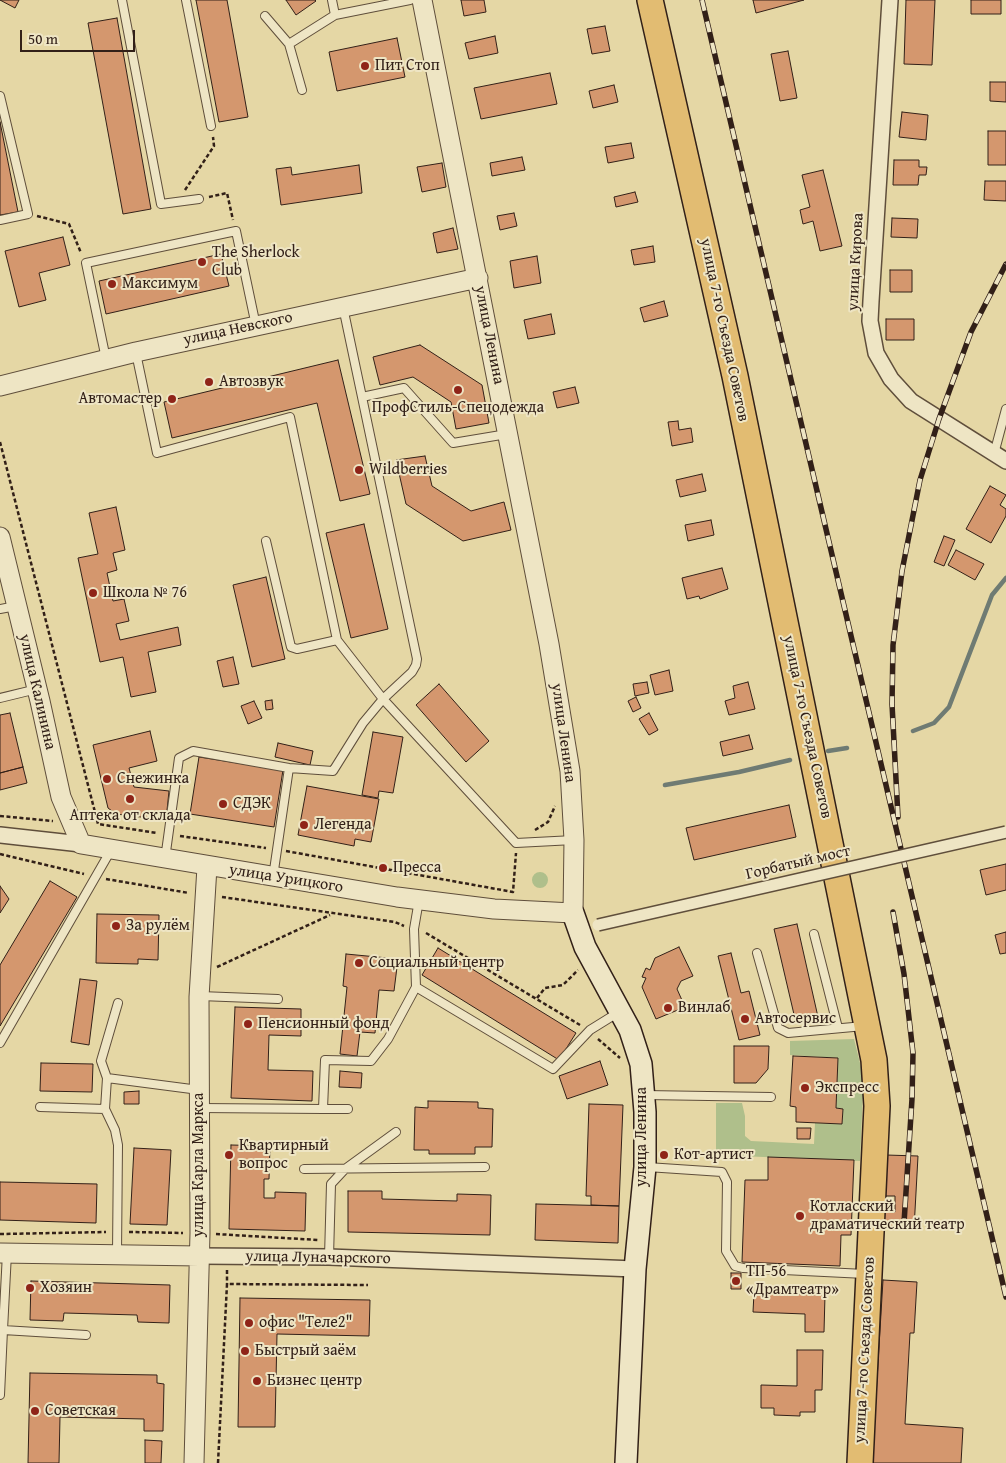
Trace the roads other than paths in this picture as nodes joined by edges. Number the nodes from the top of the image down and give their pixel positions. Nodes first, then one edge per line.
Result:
1 (122, 0) edge
2 (186, 0) edge
3 (332, 0) edge
4 (410, 0) edge
5 (422, 0) edge
6 (650, 0) edge
7 (890, 0) edge
8 (335, 15) junction
9 (265, 16) dead end
10 (289, 44) junction
11 (302, 90) dead end
12 (0, 96) edge
13 (211, 126) road end
14 (199, 199) road end
15 (0, 220) edge
16 (478, 278) junction
17 (343, 307) junction
18 (256, 326) junction
19 (136, 352) junction
20 (106, 359) junction
21 (0, 386) edge
22 (362, 397) junction
23 (1006, 409) edge
24 (508, 434) junction
25 (1000, 457) edge
26 (0, 537) edge
27 (266, 542) dead end
28 (8, 607) edge
29 (337, 640) junction
30 (37, 689) junction
31 (0, 698) edge
32 (383, 699) junction
33 (289, 768) junction
34 (1006, 832) edge
35 (0, 835) edge
36 (574, 840) junction
37 (81, 844) junction
38 (111, 850) junction
39 (164, 859) junction
40 (207, 867) junction
41 (273, 877) junction
42 (419, 900) junction
43 (573, 913) junction
44 (598, 925) dead end
45 (814, 934) dead end
46 (757, 953) dead end
47 (416, 987) junction
48 (199, 996) junction
49 (278, 999) dead end
50 (118, 1003) dead end
51 (620, 1012) junction
52 (868, 1026) junction
53 (838, 1028) junction
54 (0, 1042) edge
55 (108, 1078) junction
56 (644, 1095) junction
57 (771, 1097) dead end
58 (199, 1099) junction
59 (40, 1106) dead end
60 (105, 1109) junction
61 (323, 1109) junction
62 (348, 1109) dead end
63 (396, 1132) dead end
64 (484, 1167) dead end
65 (644, 1167) junction
66 (304, 1169) dead end
67 (345, 1169) junction
68 (4, 1253) edge
69 (117, 1256) junction
70 (198, 1256) junction
71 (329, 1257) junction
72 (635, 1268) junction
73 (869, 1274) junction
74 (3, 1330) junction
75 (86, 1335) dead end
76 (0, 1395) edge
77 (194, 1463) edge
78 (626, 1463) edge
79 (860, 1463) edge

1 - 14 lane
2 - 13 lane
3 - 8 lane
4 - 8 lane
5 - 16 street, улица Ленина
6 - 52 main road, улица 7-го Съезда Советов
7 - 25 street, улица Кирова
8 - 10 lane
9 - 10 lane
10 - 11 lane
12 - 15 lane
16 - 17 street, улица Невского
16 - 24 street, улица Ленина
17 - 18 street, улица Невского
17 - 22 lane
18 - 19 street, улица Невского
18 - 20 lane
19 - 20 street, улица Невского
19 - 29 lane
20 - 21 street, улица Невского
22 - 24 lane
22 - 32 lane
23 - 25 lane
24 - 36 street, улица Ленина
26 - 28 street, улица Калинина
27 - 29 lane
28 - 30 street, улица Калинина
29 - 32 lane
30 - 31 lane
30 - 37 street, улица Калинина
32 - 33 lane
32 - 36 lane
33 - 39 lane
33 - 41 lane
34 - 44 street, Горбатый мост, bridge
35 - 37 street, улица Урицкого
36 - 43 street, улица Ленина
37 - 38 street, улица Урицкого
38 - 39 street, улица Урицкого
38 - 54 lane
39 - 40 street, улица Урицкого
40 - 41 street, улица Урицкого
40 - 48 street, улица Карла Маркса
41 - 42 street, улица Урицкого
42 - 43 street, улица Урицкого
42 - 47 lane
43 - 51 main road, улица Ленина
45 - 53 lane
46 - 53 lane
47 - 51 lane
47 - 61 lane
48 - 49 lane
48 - 58 street, улица Карла Маркса
50 - 55 lane
51 - 56 main road, улица Ленина
52 - 53 lane
52 - 73 main road, улица 7-го Съезда Советов
55 - 58 lane
55 - 60 lane
56 - 57 lane
56 - 65 main road, улица Ленина
58 - 61 lane
58 - 70 street, улица Карла Маркса
59 - 60 lane
60 - 69 lane
61 - 62 lane
63 - 67 lane
64 - 67 lane
65 - 72 main road, улица Ленина
65 - 73 lane
66 - 67 lane
67 - 71 lane
68 - 69 street, улица Луначарского
68 - 74 lane
69 - 70 street, улица Луначарского
70 - 71 street, улица Луначарского
70 - 77 street, улица Карла Маркса
71 - 72 street, улица Луначарского
72 - 78 main road, улица Ленина
73 - 79 main road, улица 7-го Съезда Советов
74 - 75 lane
74 - 76 lane

